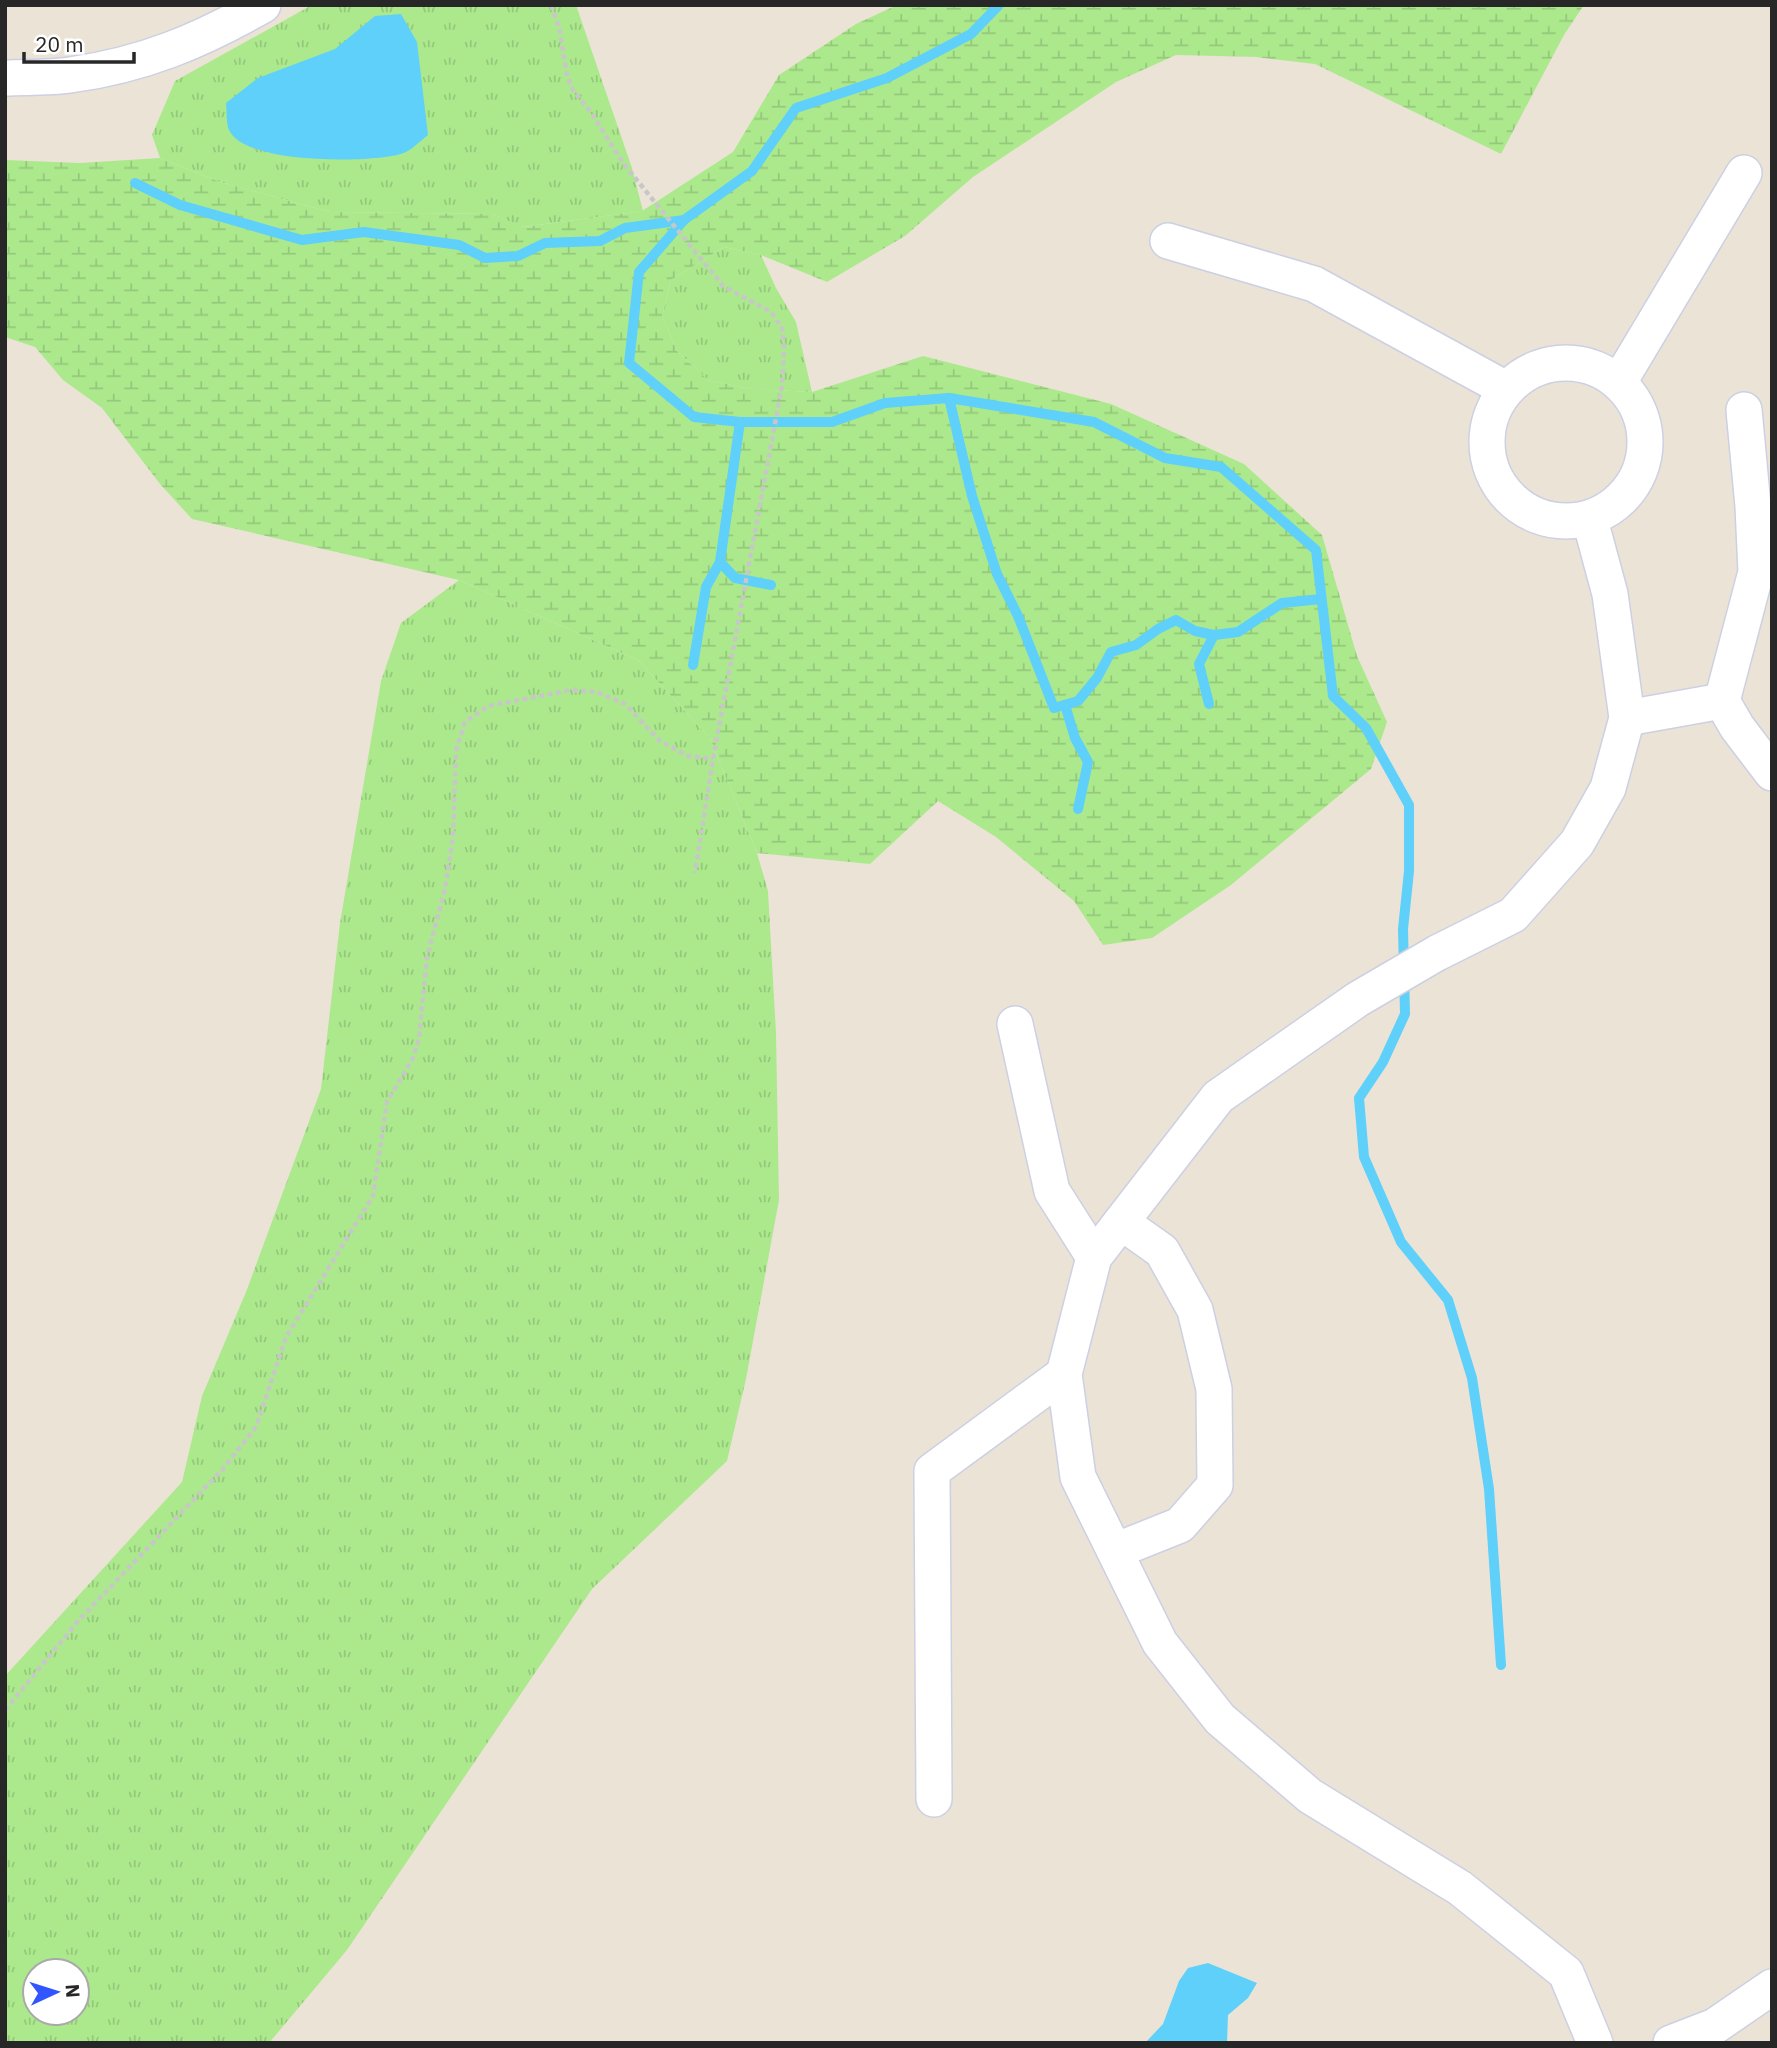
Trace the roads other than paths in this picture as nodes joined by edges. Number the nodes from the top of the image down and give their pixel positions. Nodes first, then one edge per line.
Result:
1 (263, 5) edge
2 (5, 79) edge
3 (1744, 173) dead end
4 (1168, 241) dead end
5 (1619, 382) junction
6 (1506, 389) junction
7 (1744, 410) dead end
8 (1590, 520) junction
9 (1721, 701) junction
10 (1627, 718) junction
11 (1772, 773) edge
12 (1015, 1024) dead end
13 (1121, 1222) junction
14 (1094, 1257) junction
15 (1065, 1374) junction
16 (1115, 1552) junction
17 (934, 1798) dead end
18 (1772, 1987) edge
19 (1595, 2043) edge
20 (1671, 2043) edge

1 - 2 street
3 - 5 street
4 - 6 street
5 - 6 street
5 - 8 street
6 - 8 street
7 - 9 street
8 - 10 street
9 - 10 street
9 - 11 street
10 - 13 street
12 - 14 street
13 - 14 street
13 - 16 street
14 - 15 street
15 - 16 street
15 - 17 street
16 - 19 street
18 - 20 street

